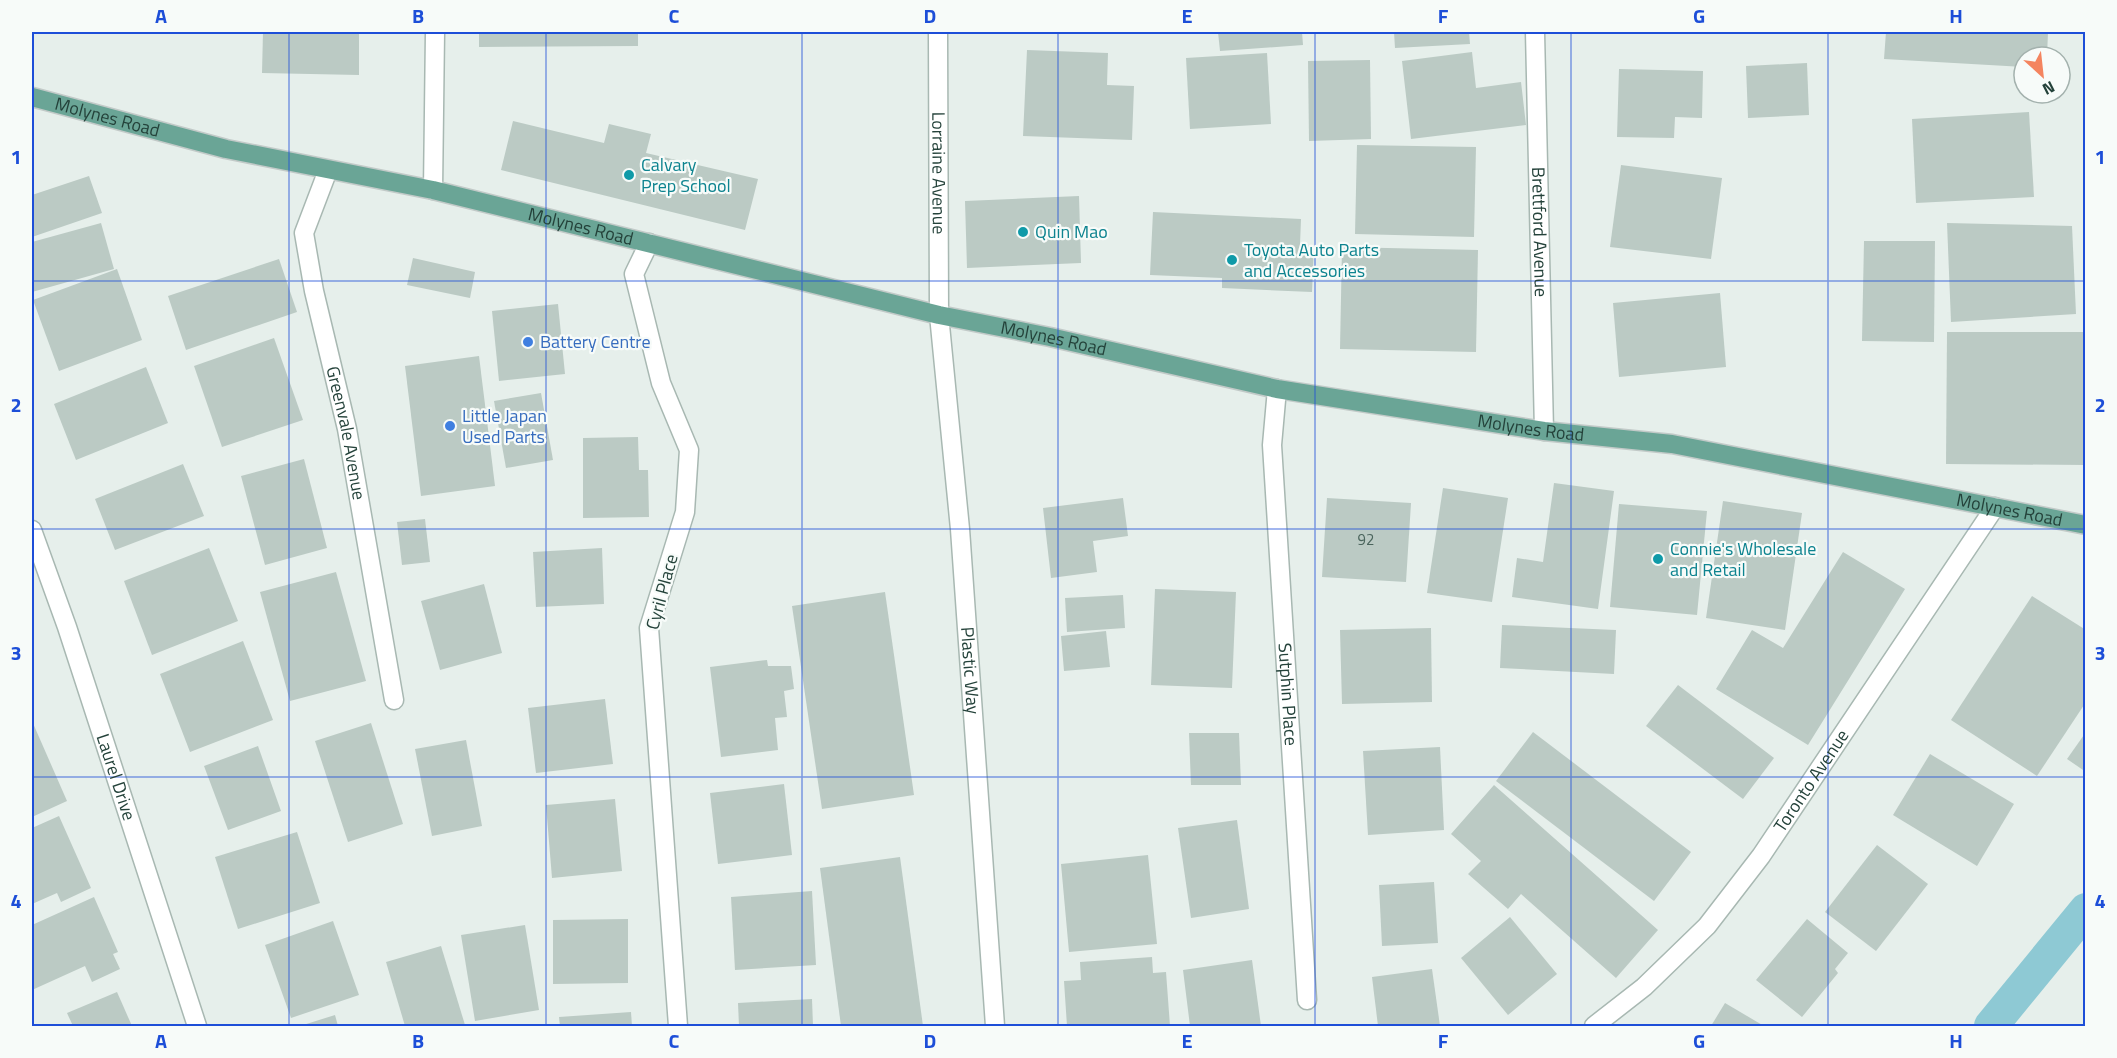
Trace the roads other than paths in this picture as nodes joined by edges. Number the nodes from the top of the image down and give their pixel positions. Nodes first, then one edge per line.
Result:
1 (435, 32) edge
2 (938, 32) edge
3 (1535, 32) edge
4 (32, 97) edge
5 (328, 170) junction
6 (433, 190) junction
7 (649, 243) junction
8 (939, 315) junction
9 (1277, 388) junction
10 (1544, 431) junction
11 (1995, 507) junction
12 (2085, 525) edge
13 (32, 530) edge
14 (394, 700) dead end
15 (1307, 1000) dead end
16 (197, 1026) edge
17 (678, 1026) edge
18 (995, 1026) edge
19 (1594, 1026) edge

1 - 6 street
2 - 8 street, Lorraine Avenue
3 - 10 street, Brettford Avenue
4 - 5 main road, Molynes Road
5 - 6 main road, Molynes Road
5 - 14 street, Greenvale Avenue
6 - 7 main road, Molynes Road
7 - 8 main road, Molynes Road
7 - 17 street, Cyril Place
8 - 9 main road, Molynes Road
8 - 18 street, Plastic Way
9 - 10 main road, Molynes Road
9 - 15 street, Sutphin Place
10 - 11 main road, Molynes Road
11 - 12 main road, Molynes Road
11 - 19 street, Toronto Avenue
13 - 16 street, Laurel Drive

